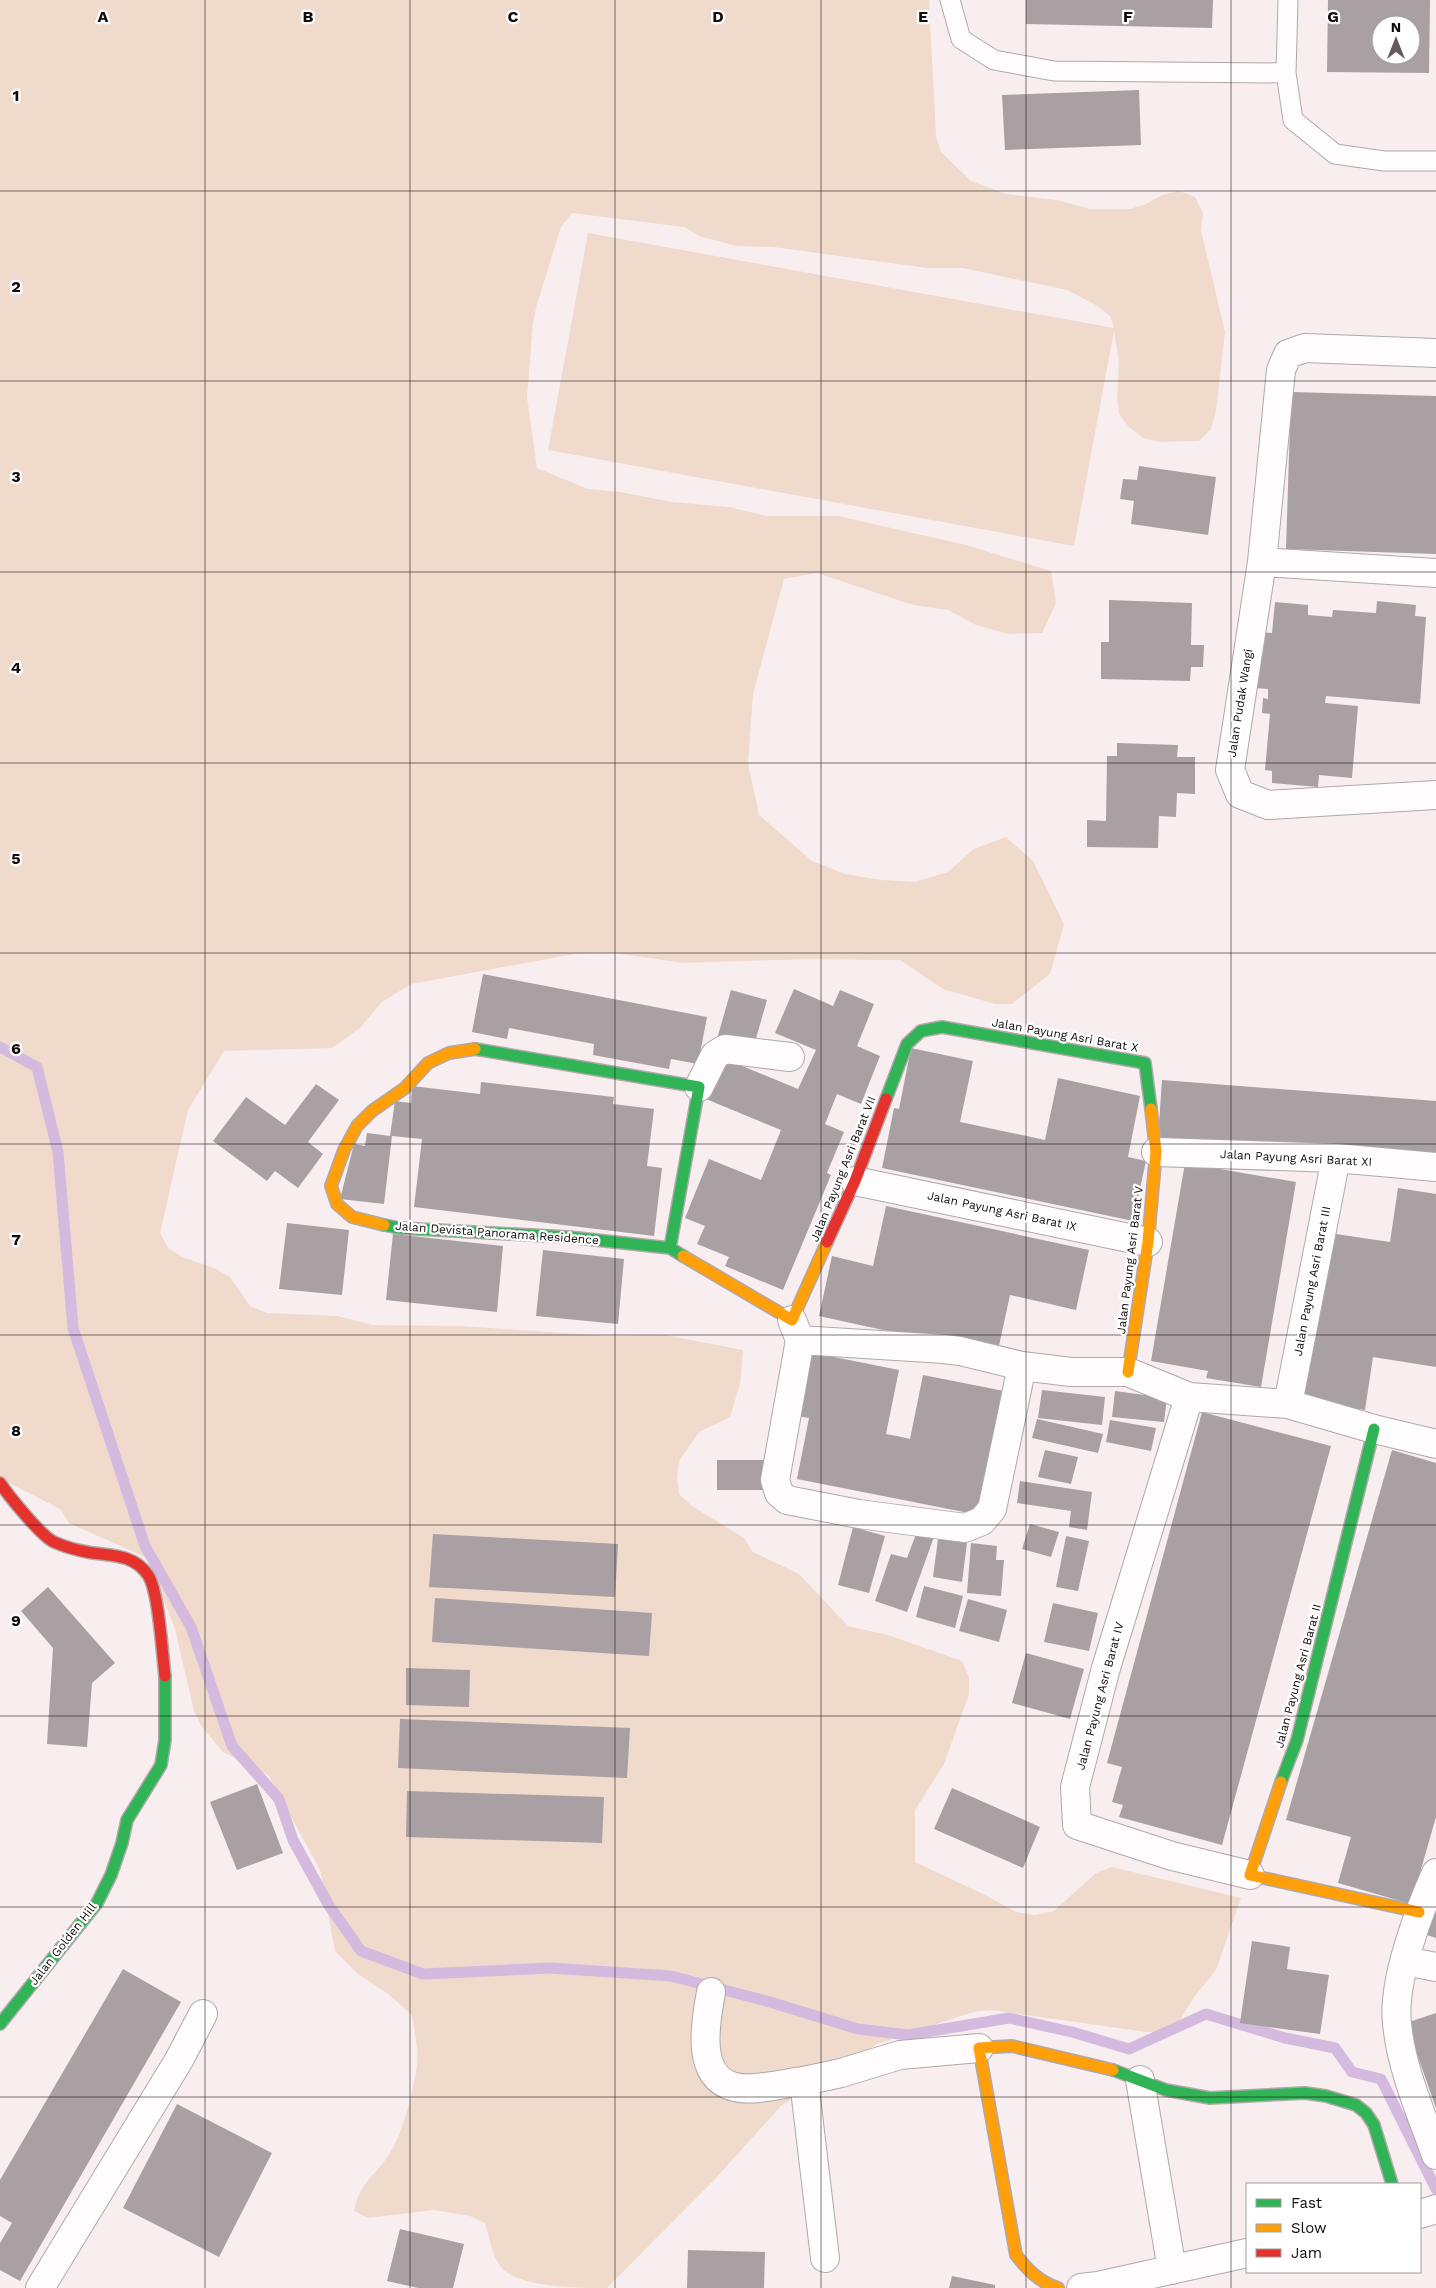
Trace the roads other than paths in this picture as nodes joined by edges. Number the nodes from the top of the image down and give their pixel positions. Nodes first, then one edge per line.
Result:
1 (950, 0) edge
2 (1288, 0) edge
3 (1286, 73) junction
4 (1436, 161) edge
5 (1436, 353) edge
6 (1262, 562) junction
7 (1436, 573) edge
8 (1436, 795) edge
9 (921, 1031) joint
10 (790, 1057) dead end
11 (700, 1087) junction
12 (1156, 1152) junction
13 (1336, 1158) junction
14 (1436, 1167) edge
15 (855, 1180) junction
16 (1148, 1242) junction
17 (670, 1248) junction
18 (796, 1330) junction
19 (1022, 1366) junction
20 (1128, 1372) junction
21 (1189, 1397) junction
22 (1288, 1404) junction
23 (1374, 1429) junction
24 (1436, 1444) edge
25 (0, 1483) edge
26 (1436, 1873) edge
27 (1250, 1875) junction
28 (1419, 1912) junction
29 (1405, 1961) junction
30 (1436, 1967) edge
31 (711, 1992) dead end
32 (203, 2014) dead end
33 (0, 2024) edge
34 (979, 2048) junction
35 (1140, 2080) junction
36 (804, 2081) junction
37 (1436, 2155) edge
38 (1392, 2183) edge
39 (1436, 2209) edge
40 (1421, 2214) edge
41 (1246, 2253) edge
42 (825, 2258) dead end
43 (1172, 2270) junction
44 (40, 2288) edge
45 (1058, 2288) edge
46 (1081, 2288) edge

1 - 3 lane
2 - 3 lane
3 - 4 lane
5 - 6 street, Jalan Pudak Wangi
6 - 7 street
6 - 8 street, Jalan Pudak Wangi
9 - 12 street, Jalan Payung Asri Barat X
9 - 15 street, Jalan Payung Asri Barat VII
10 - 11 street
11 - 17 street
11 - 17 street, Jalan Devista Panorama Residence
12 - 13 street, Jalan Payung Asri Barat XI
12 - 16 street, Jalan Payung Asri Barat V
13 - 14 street, Jalan Payung Asri Barat XI
13 - 22 street, Jalan Payung Asri Barat III
15 - 16 street, Jalan Payung Asri Barat IX
15 - 18 street, Jalan Payung Asri Barat VII
16 - 20 street, Jalan Payung Asri Barat V
17 - 18 street, Jalan Devista Panorama Residence
18 - 19 street
18 - 19 street
19 - 20 street
20 - 21 street
21 - 22 street
21 - 27 street, Jalan Payung Asri Barat IV
22 - 23 street
23 - 24 street
23 - 27 street, Jalan Payung Asri Barat II
25 - 33 street, Jalan Golden Hill
26 - 28 street
27 - 28 street
28 - 29 street
29 - 30 street
29 - 37 street
31 - 36 street
32 - 44 street
34 - 35 street
34 - 36 street
34 - 45 street
35 - 38 street
35 - 43 street
36 - 42 street
39 - 40 street
41 - 43 street
43 - 46 street

